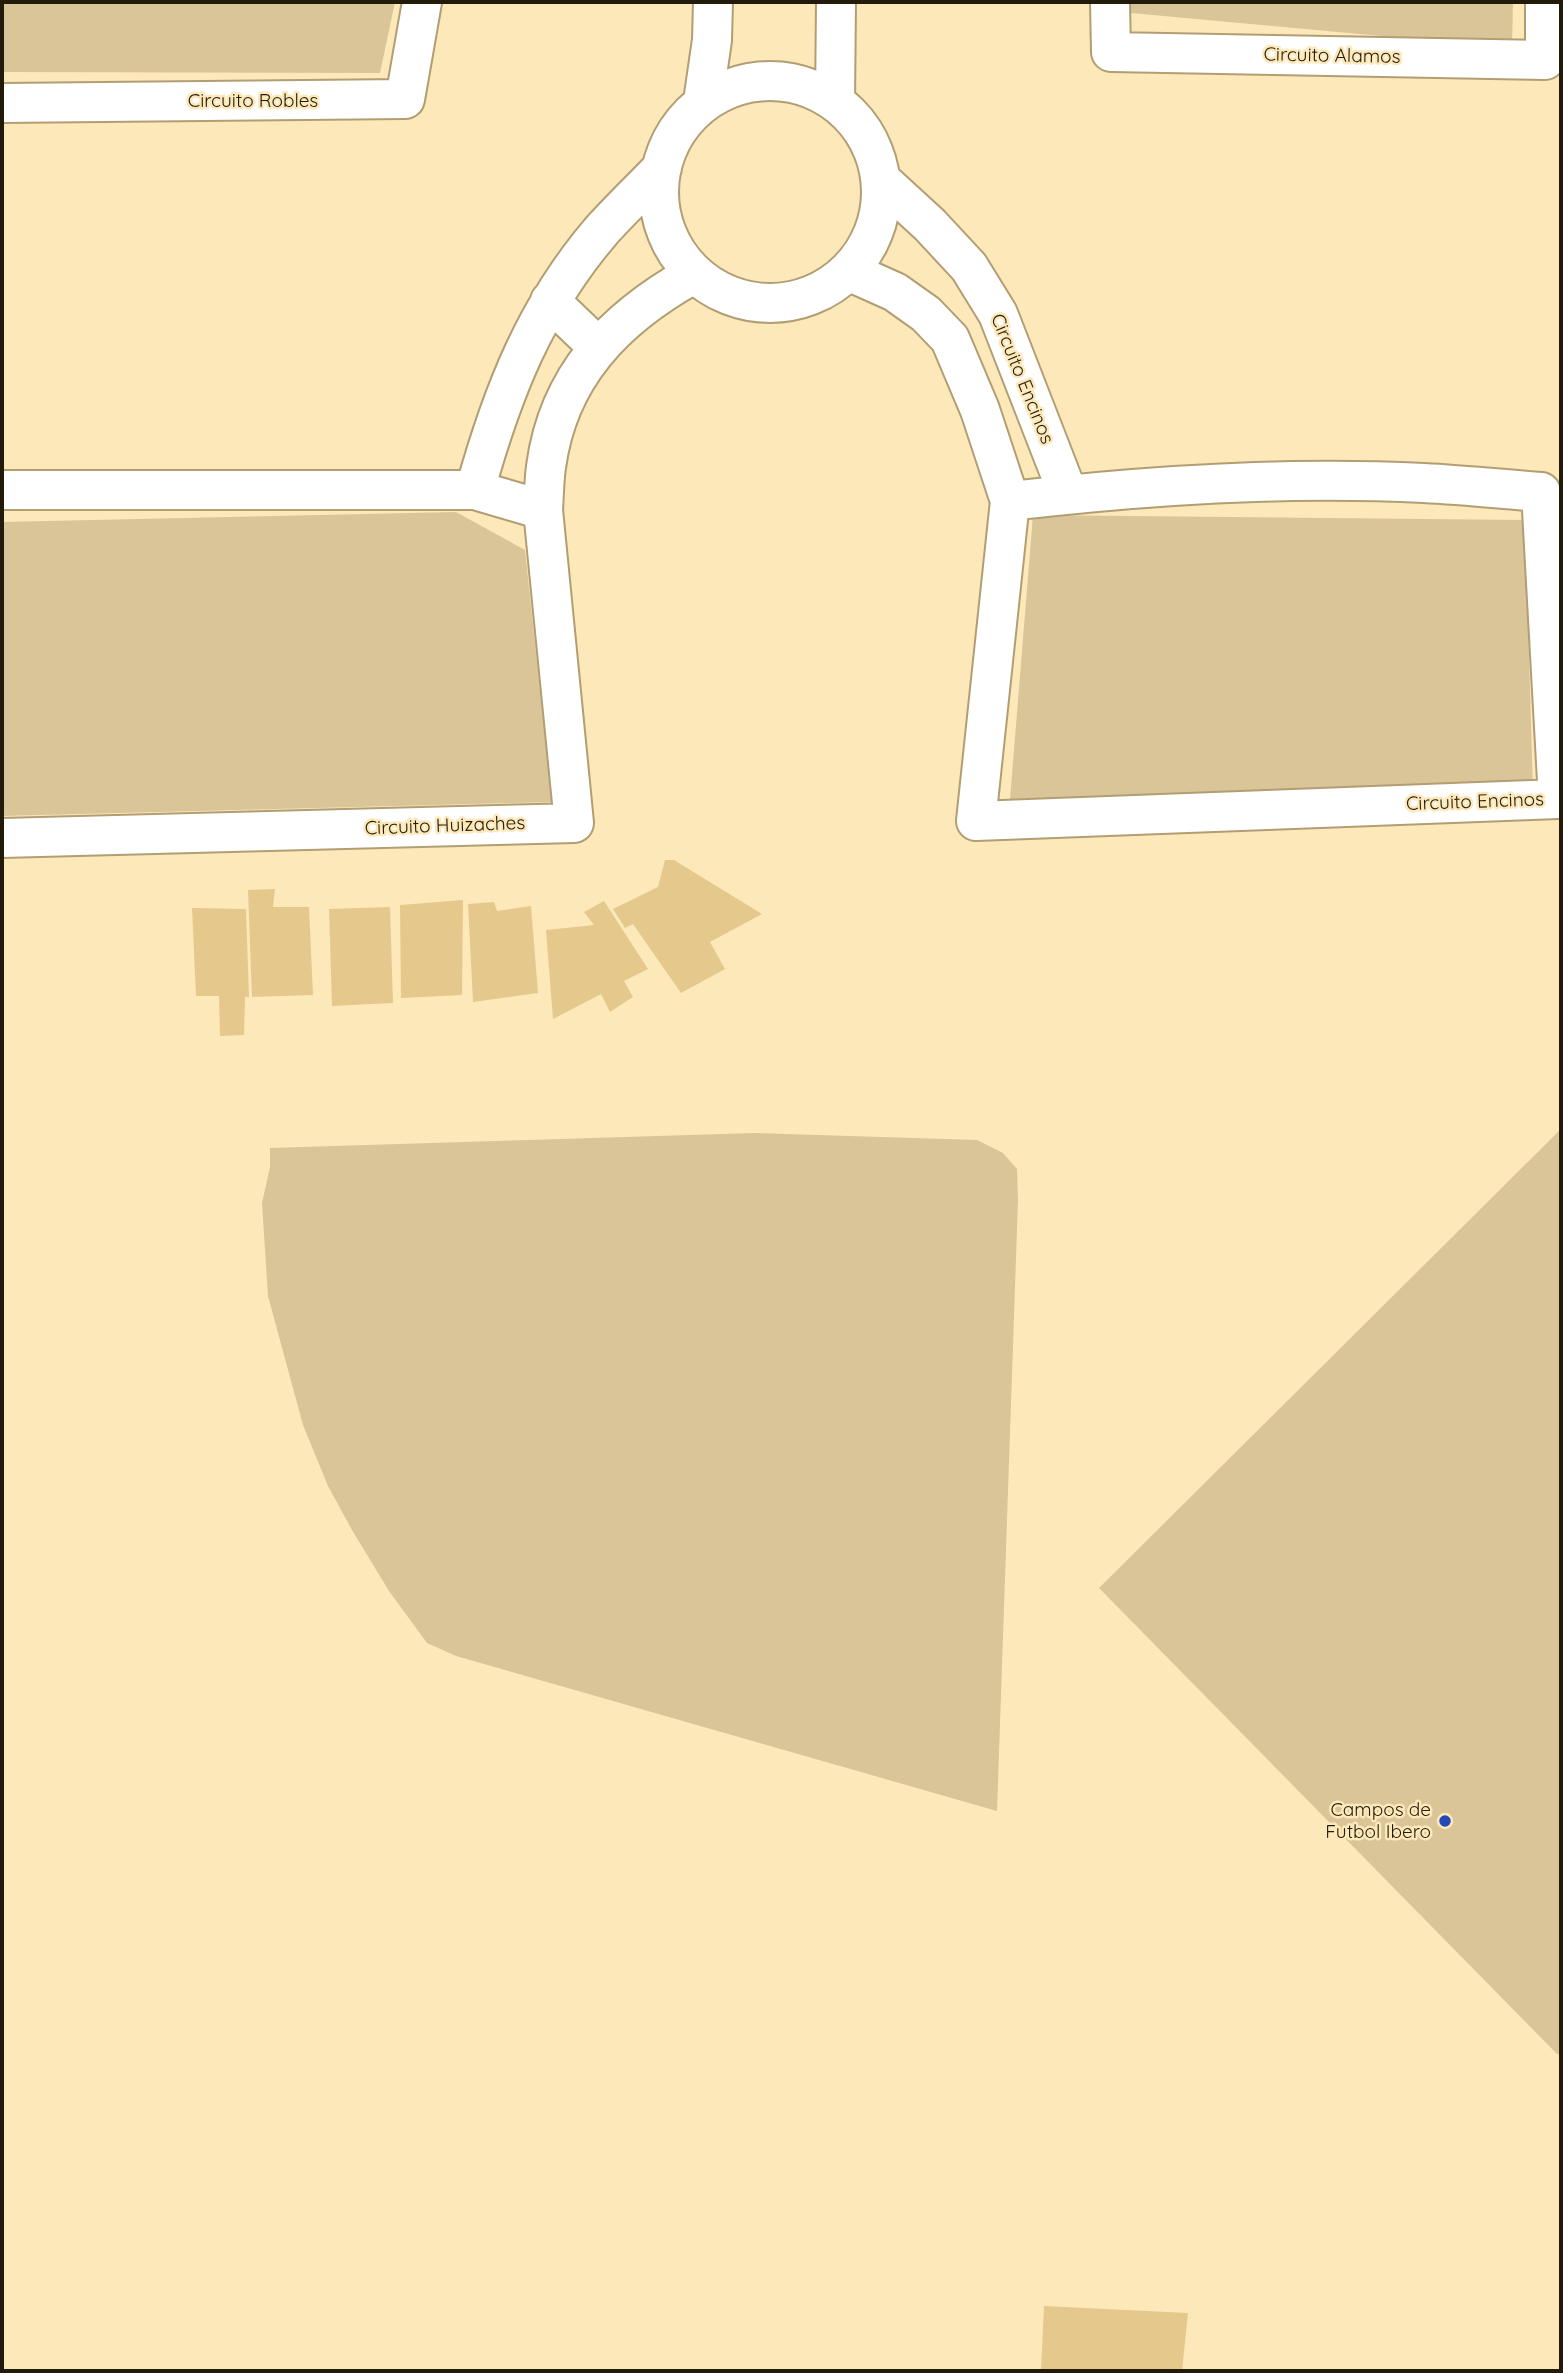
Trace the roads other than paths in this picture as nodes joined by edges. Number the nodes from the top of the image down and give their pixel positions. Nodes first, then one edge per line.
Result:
1 (422, 2) edge
2 (713, 2) edge
3 (836, 2) edge
4 (1110, 2) edge
5 (1545, 2) edge
6 (835, 102) junction
7 (2, 103) edge
8 (703, 103) junction
9 (662, 168) junction
10 (881, 180) junction
11 (848, 271) junction
12 (692, 275) junction
13 (550, 302) junction
14 (998, 314) junction
15 (950, 338) junction
16 (598, 347) junction
17 (2, 490) edge
18 (475, 490) junction
19 (1068, 494) junction
20 (1010, 501) junction
21 (543, 510) junction
22 (2, 838) edge

1 - 7 street, Circuito Robles
2 - 8 street
3 - 6 street
4 - 5 street, Circuito Alamos
6 - 8 street
6 - 10 street
8 - 9 street
9 - 12 street
9 - 13 street
10 - 11 street
10 - 14 street, Circuito Encinos
11 - 12 street
11 - 15 street, Circuito Encinos
12 - 16 street, Circuito Huizaches
13 - 16 street
13 - 18 street
14 - 15 street
14 - 19 street, Circuito Encinos
15 - 20 street, Circuito Encinos
16 - 21 street, Circuito Huizaches
17 - 18 street
18 - 21 street
19 - 20 street, Circuito Encinos
19 - 20 street, Circuito Encinos
21 - 22 street, Circuito Huizaches

